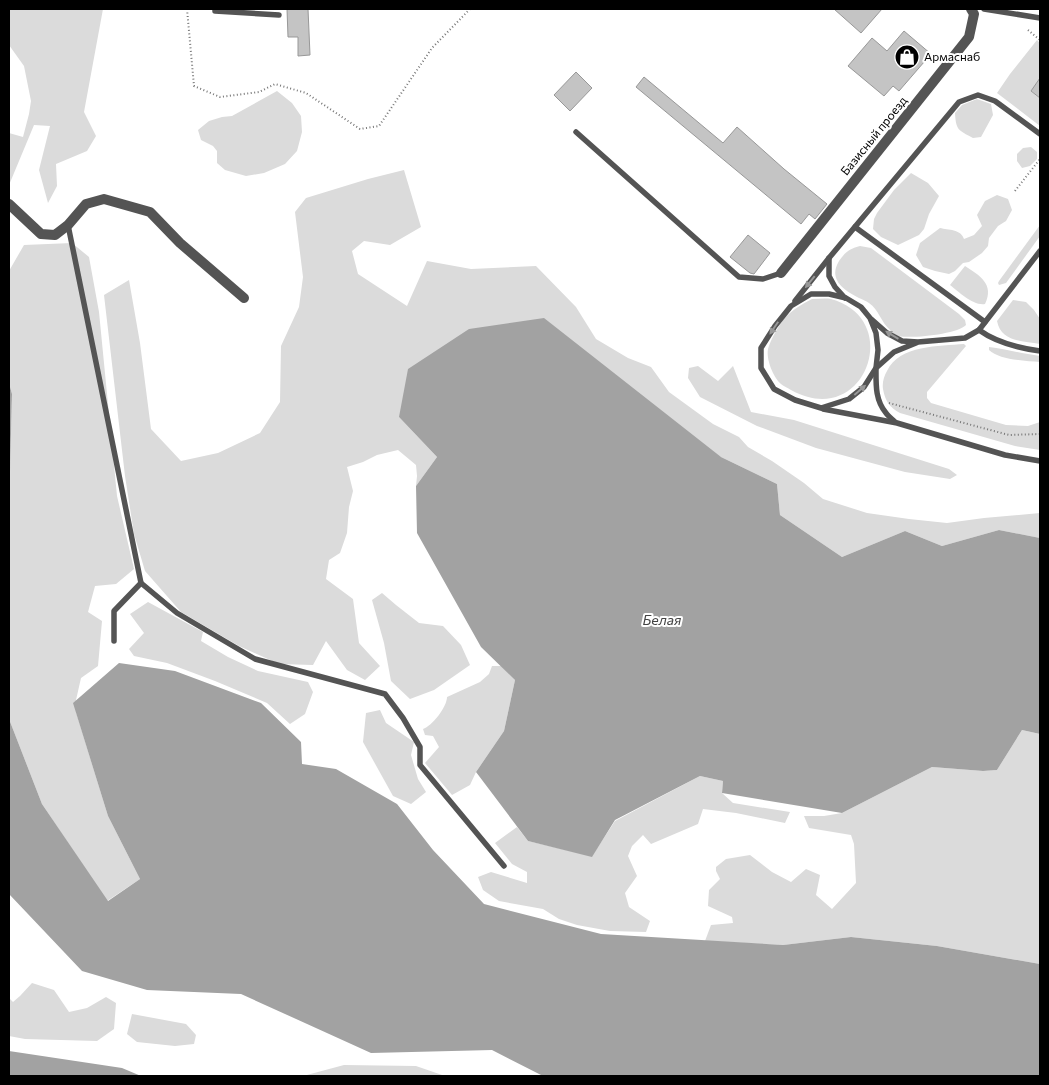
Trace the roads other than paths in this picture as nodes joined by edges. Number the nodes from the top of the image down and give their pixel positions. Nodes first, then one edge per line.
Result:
1 (215, 9) edge
2 (971, 9) edge
3 (984, 9) edge
4 (279, 15) dead end
5 (1040, 18) edge
6 (576, 132) dead end
7 (1040, 134) edge
8 (9, 204) edge
9 (68, 225) junction
10 (855, 227) junction
11 (1040, 251) edge
12 (829, 258) junction
13 (781, 273) joint
14 (244, 298) dead end
15 (846, 298) junction
16 (791, 306) junction
17 (870, 318) junction
18 (985, 322) junction
19 (979, 330) junction
20 (918, 342) junction
21 (1040, 351) edge
22 (876, 368) junction
23 (821, 408) junction
24 (897, 423) junction
25 (1040, 461) edge
26 (140, 583) junction
27 (114, 641) dead end
28 (504, 866) dead end

1 - 4 lane
2 - 13 street, Базисный проезд
3 - 5 lane
6 - 13 lane
7 - 10 lane
8 - 9 street
9 - 14 street
9 - 26 lane
10 - 12 lane
10 - 18 lane
11 - 18 lane
12 - 15 lane
12 -> 16 lane
15 - 16 lane
15 - 17 lane
16 -> 23 lane
20 -> 17 lane
17 - 22 lane
18 - 19 lane
19 - 20 lane
19 - 21 lane
20 - 22 lane
23 -> 22 lane
22 - 24 lane
23 - 24 lane
24 - 25 lane
26 - 27 lane
26 - 28 lane

